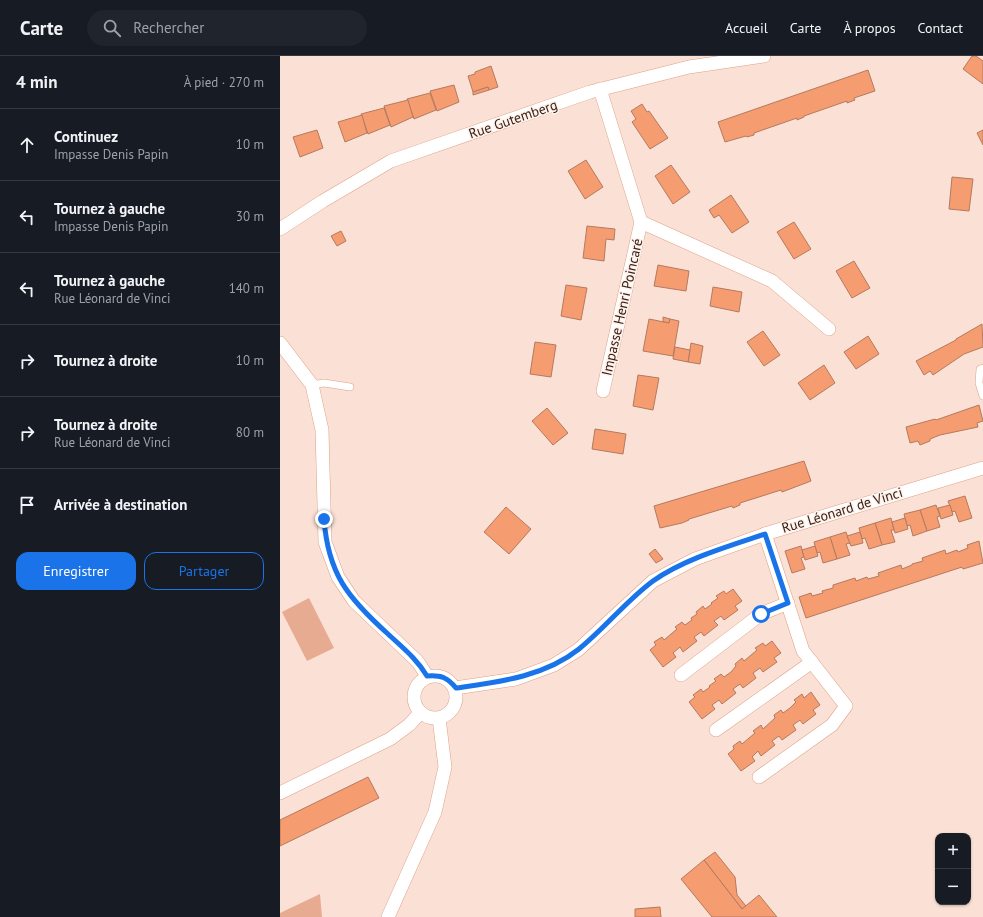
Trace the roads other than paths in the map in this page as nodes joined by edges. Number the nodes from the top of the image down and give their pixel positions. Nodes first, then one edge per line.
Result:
1 (764, 56) edge
2 (600, 89) junction
3 (641, 222) junction
4 (280, 229) edge
5 (829, 329) dead end
6 (280, 343) edge
7 (983, 368) edge
8 (312, 385) junction
9 (350, 387) dead end
10 (603, 391) dead end
11 (983, 396) edge
12 (983, 468) edge
13 (765, 534) junction
14 (788, 603) junction
15 (812, 662) junction
16 (681, 675) dead end
17 (427, 676) junction
18 (456, 688) junction
19 (420, 713) junction
20 (439, 718) junction
21 (716, 730) dead end
22 (759, 777) dead end
23 (280, 793) edge
24 (388, 917) edge

1 - 2 street, Rue Gutemberg
2 - 3 street, Impasse Henri Poincaré
2 - 4 street, Rue Gutemberg
3 - 5 street, Impasse Henri Poincaré
3 - 10 street, Impasse Henri Poincaré
6 - 8 street
7 - 11 lane
8 - 9 lane
8 - 17 street
12 - 13 street, Rue Léonard de Vinci
13 - 14 street
13 - 18 street, Rue Léonard de Vinci
14 - 15 street
14 - 16 street
15 - 21 street
15 - 22 street
17 - 18 street
17 - 19 street
18 - 20 street
19 - 20 street
19 - 23 street
20 - 24 street

